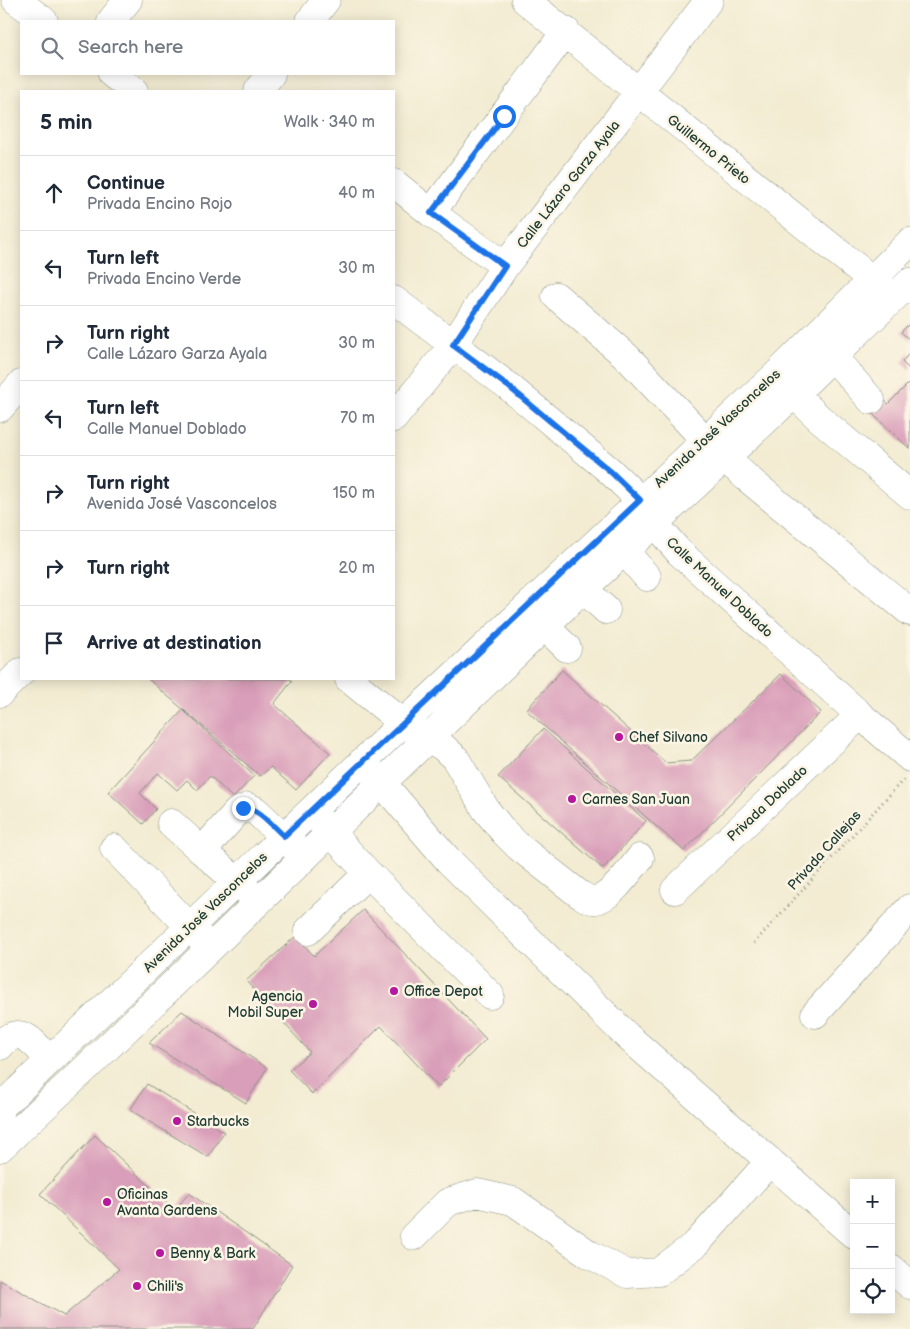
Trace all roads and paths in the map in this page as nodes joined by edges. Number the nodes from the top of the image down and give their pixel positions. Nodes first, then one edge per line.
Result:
1 (16, 0) edge
2 (128, 0) edge
3 (326, 0) edge
4 (525, 0) edge
5 (709, 0) edge
6 (43, 20) edge
7 (112, 20) edge
8 (311, 20) edge
9 (566, 31) junction
10 (113, 75) edge
11 (270, 75) edge
12 (133, 90) edge
13 (259, 90) edge
14 (639, 92) junction
15 (395, 184) edge
16 (431, 213) junction
17 (910, 242) edge
18 (505, 266) junction
19 (873, 280) junction
20 (902, 290) edge
21 (556, 296) dead end
22 (395, 301) edge
23 (453, 345) junction
24 (833, 357) junction
25 (775, 376) junction
26 (794, 394) junction
27 (871, 400) dead end
28 (395, 417) edge
29 (714, 449) junction
30 (910, 495) edge
31 (640, 500) junction
32 (655, 524) junction
33 (615, 541) junction
34 (647, 577) dead end
35 (574, 580) junction
36 (526, 608) junction
37 (606, 610) dead end
38 (910, 612) edge
39 (545, 627) junction
40 (568, 648) dead end
41 (20, 673) edge
42 (350, 680) edge
43 (0, 693) edge
44 (860, 715) junction
45 (403, 723) junction
46 (428, 738) junction
47 (362, 762) junction
48 (907, 769) edge
49 (382, 783) junction
50 (311, 811) junction
51 (171, 823) dead end
52 (331, 833) junction
53 (284, 836) junction
54 (114, 848) dead end
55 (202, 850) junction
56 (305, 858) junction
57 (640, 858) dead end
58 (368, 873) junction
59 (236, 882) junction
60 (675, 890) dead end
61 (259, 902) junction
62 (910, 908) edge
63 (189, 927) junction
64 (308, 931) dead end
65 (754, 943) dead end
66 (210, 948) junction
67 (490, 994) dead end
68 (815, 1014) dead end
69 (0, 1046) edge
70 (59, 1052) junction
71 (86, 1068) junction
72 (0, 1108) edge
73 (4, 1135) edge
74 (770, 1161) junction
75 (850, 1231) edge
76 (414, 1236) dead end
77 (892, 1269) edge
78 (910, 1285) edge

1 - 6 street
2 - 7 street
3 - 8 street
4 - 9 street, Guillermo Prieto
5 - 14 street, Calle Lázaro Garza Ayala
9 - 14 street, Guillermo Prieto
9 - 16 street
10 - 12 street
11 - 13 street
14 - 18 street, Calle Lázaro Garza Ayala
14 - 19 street, Guillermo Prieto
15 - 16 street
16 - 18 street
17 - 19 street, Avenida José Vasconcelos
18 - 23 street, Calle Lázaro Garza Ayala
19 - 20 street, Guillermo Prieto
19 - 25 street, Avenida José Vasconcelos
20 - 24 street, Avenida José Vasconcelos
21 - 29 street
22 - 23 street, Calle Manuel Doblado
23 - 28 street, Calle Lázaro Garza Ayala
23 - 31 street, Calle Manuel Doblado
24 - 26 street, Avenida José Vasconcelos
24 - 27 street
25 - 26 street
25 - 29 street, Avenida José Vasconcelos
26 - 29 street, Avenida José Vasconcelos
26 - 30 street
29 - 31 street, Avenida José Vasconcelos
29 - 32 street, Avenida José Vasconcelos
29 - 38 street
31 - 32 street, Calle Manuel Doblado
31 - 33 street, Avenida José Vasconcelos
32 - 33 street, Avenida José Vasconcelos
32 - 44 street, Calle Manuel Doblado
33 - 34 street
33 - 35 street, Avenida José Vasconcelos
35 - 36 street, Avenida José Vasconcelos
35 - 37 street
35 - 39 street, Avenida José Vasconcelos
36 - 39 street
36 - 45 street, Avenida José Vasconcelos
39 - 40 street
39 - 46 street, Avenida José Vasconcelos
41 - 43 street
42 - 45 street
44 - 48 street, Calle Manuel Doblado
44 - 60 street, Privada Doblado
45 - 46 street
45 - 47 street, Avenida José Vasconcelos
46 - 49 street, Avenida José Vasconcelos
46 - 57 street
47 - 49 street
47 - 50 street, Avenida José Vasconcelos
48 - 65 path, Privada Callejas
49 - 52 street, Avenida José Vasconcelos
49 - 74 street
50 - 52 street
50 - 53 street, Avenida José Vasconcelos
51 - 55 street
52 - 56 street, Avenida José Vasconcelos
52 - 58 street
53 - 55 street
53 - 56 street
53 - 59 street, Avenida José Vasconcelos
54 - 63 street
55 - 59 street
56 - 61 street, Avenida José Vasconcelos
58 - 64 street
58 - 67 street
59 - 61 street
59 - 63 street, Avenida José Vasconcelos
61 - 66 street, Avenida José Vasconcelos
62 - 68 street
63 - 66 street
63 - 70 street, Avenida José Vasconcelos
66 - 71 street, Avenida José Vasconcelos
69 - 70 street
70 - 71 street
70 - 72 street, Avenida José Vasconcelos
71 - 73 street, Avenida José Vasconcelos
74 - 75 street
74 - 76 street
77 - 78 street

